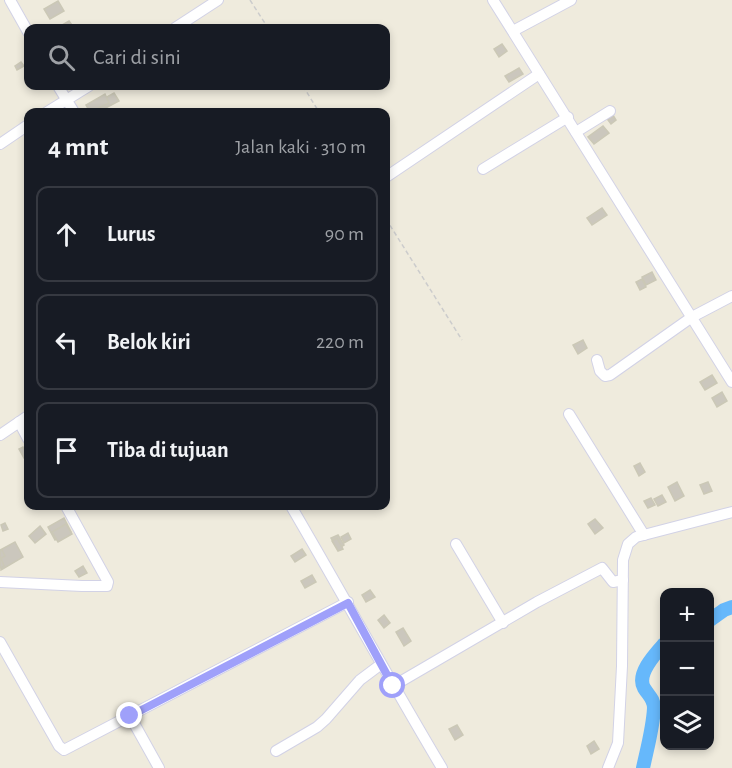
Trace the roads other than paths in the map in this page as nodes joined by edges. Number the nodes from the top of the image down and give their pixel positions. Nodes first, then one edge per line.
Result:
1 (10, 0) edge
2 (218, 0) edge
3 (493, 0) edge
4 (571, 0) edge
5 (181, 24) edge
6 (24, 25) edge
7 (513, 31) junction
8 (539, 74) junction
9 (61, 90) edge
10 (83, 90) edge
11 (67, 100) junction
12 (54, 108) edge
13 (72, 108) edge
14 (610, 111) dead end
15 (568, 117) junction
16 (24, 128) edge
17 (576, 132) junction
18 (0, 144) edge
19 (483, 169) dead end
20 (390, 174) edge
21 (732, 296) edge
22 (692, 318) junction
23 (597, 360) dead end
24 (732, 382) edge
25 (569, 414) dead end
26 (24, 419) edge
27 (0, 435) edge
28 (68, 510) edge
29 (293, 510) edge
30 (732, 512) edge
31 (645, 535) junction
32 (456, 544) dead end
33 (622, 580) junction
34 (0, 582) edge
35 (348, 603) junction
36 (503, 622) junction
37 (0, 642) edge
38 (380, 665) junction
39 (393, 686) junction
40 (130, 716) junction
41 (276, 751) dead end
42 (159, 768) edge
43 (442, 768) edge
44 (608, 768) edge

1 - 6 street
2 - 5 street
3 - 7 street
4 - 7 street
7 - 8 street
8 - 15 street
8 - 20 street
9 - 11 street
10 - 11 street
11 - 12 street
11 - 13 street
14 - 17 street
15 - 17 street
15 - 19 street
16 - 18 street
17 - 22 street
21 - 22 street
22 - 23 street
22 - 24 street
25 - 31 street
26 - 27 street
28 - 34 street
29 - 35 street
30 - 31 street
31 - 33 street
32 - 36 street
33 - 36 street
33 - 44 street
35 - 38 street
35 - 40 street
36 - 39 street
37 - 40 street
38 - 39 street
38 - 41 street
39 - 43 street
40 - 42 street

